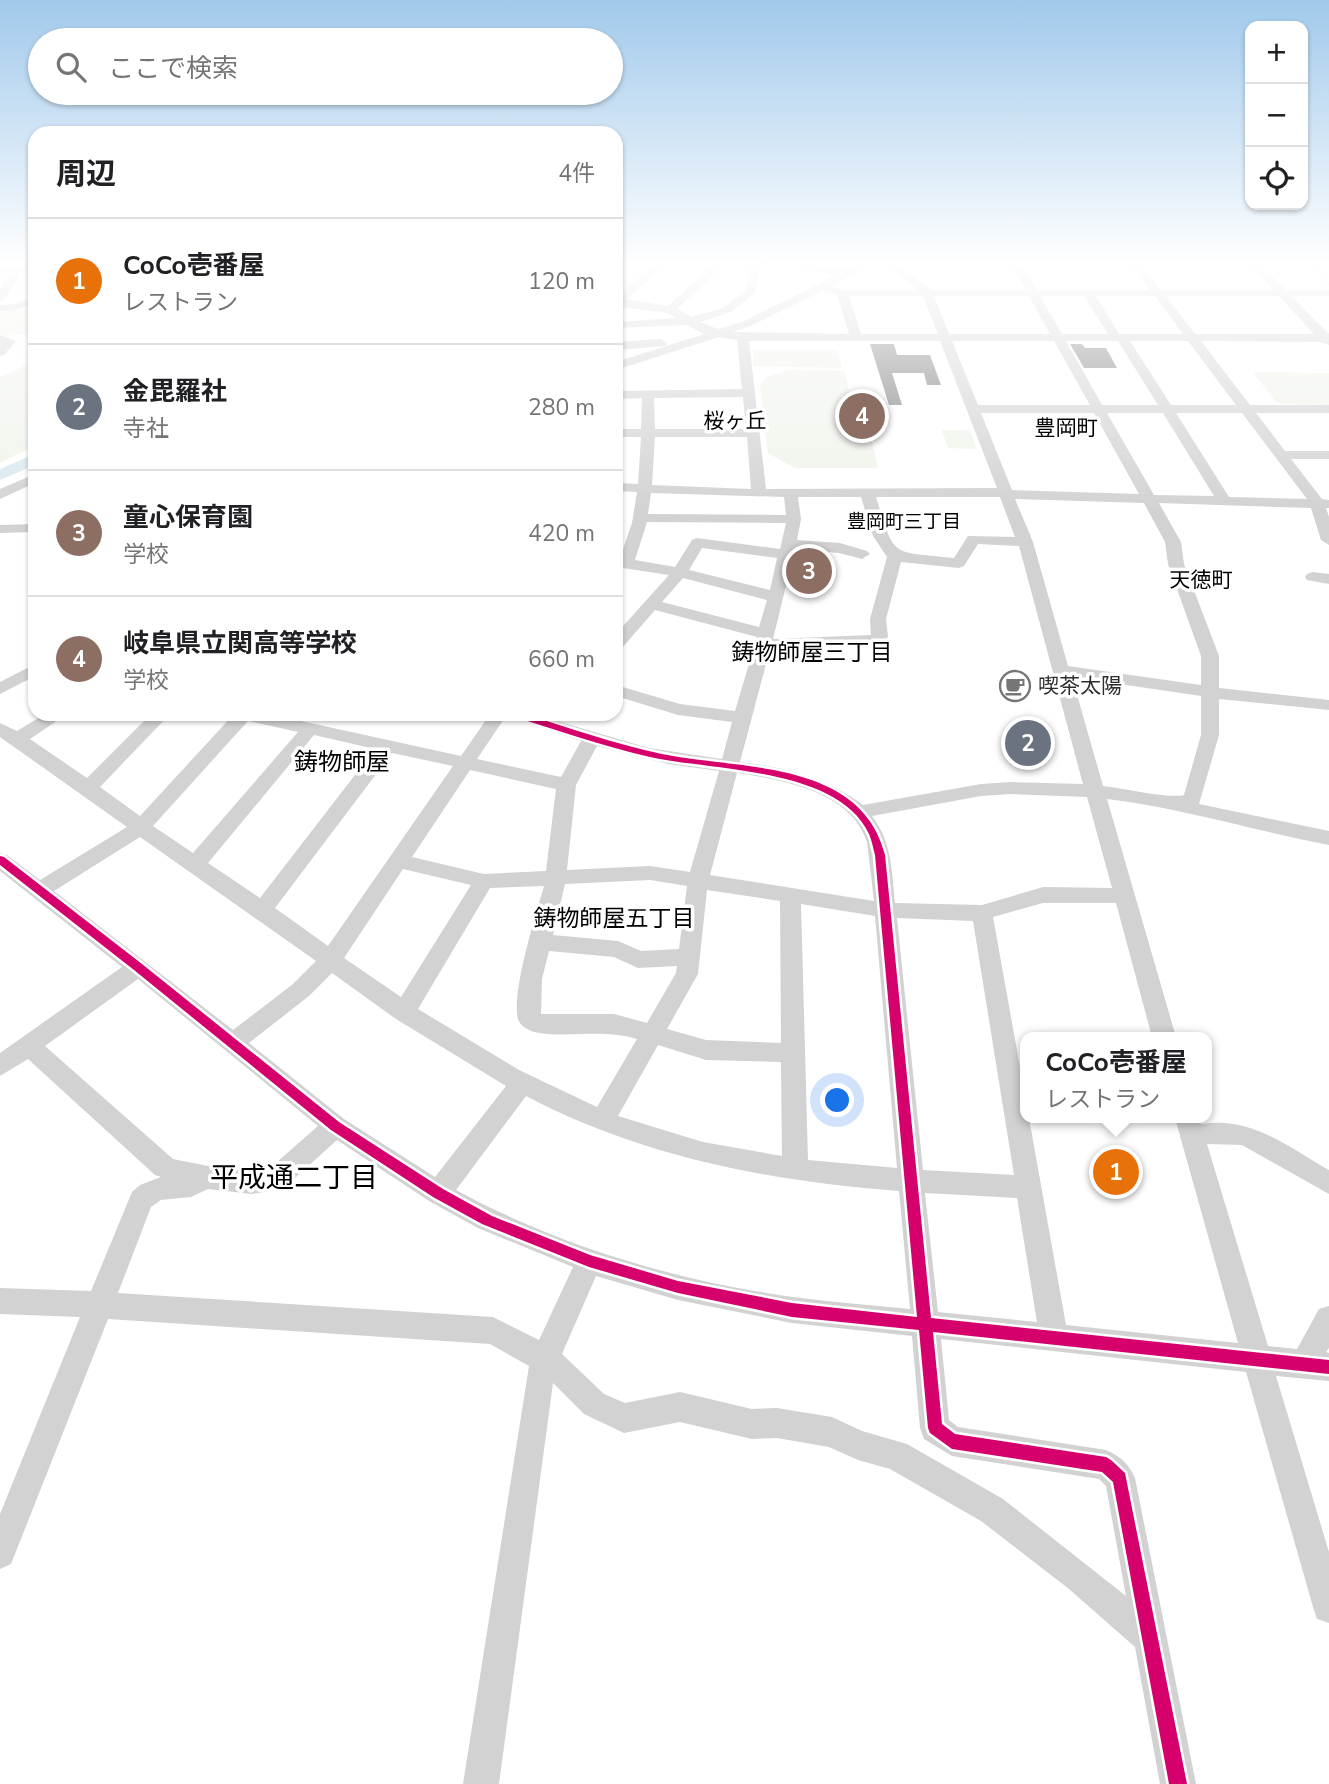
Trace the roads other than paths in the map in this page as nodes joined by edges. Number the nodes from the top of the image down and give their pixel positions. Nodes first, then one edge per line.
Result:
1 (675, 347) edge
2 (744, 347) edge
3 (947, 347) edge
4 (1063, 347) edge
5 (1125, 347) edge
6 (1198, 347) edge
7 (623, 364) edge
8 (748, 393) junction
9 (623, 394) edge
10 (648, 394) junction
11 (972, 408) junction
12 (1098, 408) junction
13 (1166, 408) junction
14 (1244, 408) junction
15 (1329, 409) edge
16 (623, 433) edge
17 (648, 433) junction
18 (752, 433) junction
19 (1280, 455) junction
20 (1329, 455) edge
21 (28, 481) edge
22 (623, 487) edge
23 (645, 489) junction
24 (790, 492) junction
25 (867, 492) junction
26 (759, 493) junction
27 (1006, 494) junction
28 (0, 495) edge
29 (1147, 498) junction
30 (1224, 500) junction
31 (1323, 504) edge
32 (640, 518) junction
33 (794, 520) junction
34 (28, 528) edge
35 (0, 529) edge
36 (1329, 540) edge
37 (1024, 542) junction
38 (787, 549) junction
39 (862, 554) dead end
40 (895, 557) junction
41 (623, 558) edge
42 (623, 563) edge
43 (680, 572) junction
44 (776, 597) junction
45 (652, 604) junction
46 (623, 636) edge
47 (764, 638) junction
48 (1061, 670) junction
49 (28, 673) edge
50 (0, 689) edge
51 (1210, 691) junction
52 (623, 692) edge
53 (1329, 705) edge
54 (741, 718) junction
55 (47, 721) edge
56 (154, 721) edge
57 (238, 721) edge
58 (275, 721) edge
59 (494, 721) edge
60 (556, 721) edge
61 (0, 729) edge
62 (310, 729) junction
63 (592, 737) junction
64 (17, 739) junction
65 (387, 746) junction
66 (466, 763) junction
67 (728, 768) junction
68 (566, 785) junction
69 (88, 788) junction
70 (1095, 791) junction
71 (1178, 803) junction
72 (860, 812) junction
73 (141, 827) junction
74 (1329, 838) edge
75 (0, 860) edge
76 (399, 861) junction
77 (195, 864) junction
78 (556, 878) junction
79 (698, 880) junction
80 (484, 881) junction
81 (39, 890) junction
82 (790, 894) junction
83 (1125, 896) junction
84 (884, 910) junction
85 (262, 911) junction
86 (982, 913) junction
87 (540, 942) junction
88 (689, 957) junction
89 (329, 961) junction
90 (138, 967) junction
91 (404, 1013) junction
92 (1163, 1032) edge
93 (652, 1034) junction
94 (232, 1044) junction
95 (29, 1046) junction
96 (792, 1053) junction
97 (0, 1066) edge
98 (521, 1084) junction
99 (602, 1121) junction
100 (335, 1126) junction
101 (1190, 1127) edge
102 (795, 1168) junction
103 (202, 1176) junction
104 (910, 1181) junction
105 (1329, 1183) edge
106 (1027, 1187) junction
107 (438, 1193) junction
108 (589, 1261) junction
109 (0, 1301) edge
110 (100, 1305) junction
111 (1329, 1319) edge
112 (924, 1324) junction
113 (1054, 1336) junction
114 (545, 1359) junction
115 (1257, 1359) junction
116 (1317, 1366) edge
117 (0, 1553) edge
118 (1329, 1607) edge
119 (1149, 1637) junction
120 (481, 1784) edge
121 (1178, 1784) edge

1 - 7 street
2 - 8 street
3 - 11 street
4 - 12 street
5 - 13 street
6 - 14 street
8 - 10 street
8 - 18 street
9 - 10 street
10 - 17 street
11 - 12 street
11 - 27 street
12 - 13 street
12 - 29 street
13 - 14 street
13 - 30 street
14 - 15 street
14 - 19 street
16 - 17 street
17 - 18 street
17 - 23 street
18 - 26 street
19 - 20 street
19 - 31 street
21 - 28 street
22 - 23 street
23 - 26 street
23 - 32 street
24 - 25 street
24 - 26 street
24 - 33 street
25 - 27 street
25 - 40 street
27 - 29 street
27 - 37 street
29 - 30 street
29 - 51 street
30 - 31 street
31 - 36 street
32 - 33 street
32 - 41 street
33 - 38 street
34 - 35 street
37 - 40 street
37 - 48 street
38 - 39 street
38 - 43 street
38 - 44 street
40 - 47 street
42 - 43 street
43 - 44 street
43 - 45 street
44 - 47 street
45 - 46 street
45 - 47 street
47 - 54 street
48 - 51 street
48 - 70 street
49 - 50 street
51 - 53 street
51 - 71 street
52 - 54 street
54 - 67 street
55 - 64 street
56 - 69 street
57 - 73 street
58 - 62 street
59 - 66 street
60 - 63 street
61 - 64 street
62 - 65 street
62 - 77 street
63 - 67 street
63 - 68 street
64 - 69 street
65 - 66 street
65 - 85 street
66 - 68 street
66 - 76 street
67 - 72 street
67 - 79 street
68 - 78 street
69 - 73 street
70 - 71 street
70 - 72 street
70 - 83 street
71 - 74 street
72 - 84 street
73 - 77 street
73 - 81 street
75 - 81 street
76 - 80 street
76 - 89 street
77 - 85 street
78 - 79 street
78 - 80 street
78 - 87 street
79 - 82 street
79 - 88 street
80 - 91 street
81 - 90 street
82 - 84 street
82 - 96 street
83 - 86 street
83 - 92 street
84 - 86 street
84 - 104 street
85 - 89 street
86 - 106 street
87 - 88 street
87 - 93 street
88 - 93 street
89 - 91 street
89 - 94 street
90 - 94 street
90 - 95 street
91 - 98 street
93 - 96 street
93 - 99 street
94 - 100 street
95 - 97 street
95 - 103 street
96 - 102 street
98 - 99 street
98 - 107 street
99 - 102 street
100 - 103 street
100 - 107 street
101 - 105 street
101 - 115 street
102 - 104 street
103 - 110 street
104 - 106 street
104 - 112 street
106 - 113 street
107 - 108 street
108 - 112 street
108 - 114 street
109 - 110 street
110 - 114 street
110 - 117 street
111 - 116 street
112 - 113 street
112 - 119 street
113 - 115 street
114 - 119 street
114 - 120 street
115 - 116 street
115 - 118 street
119 - 121 street

